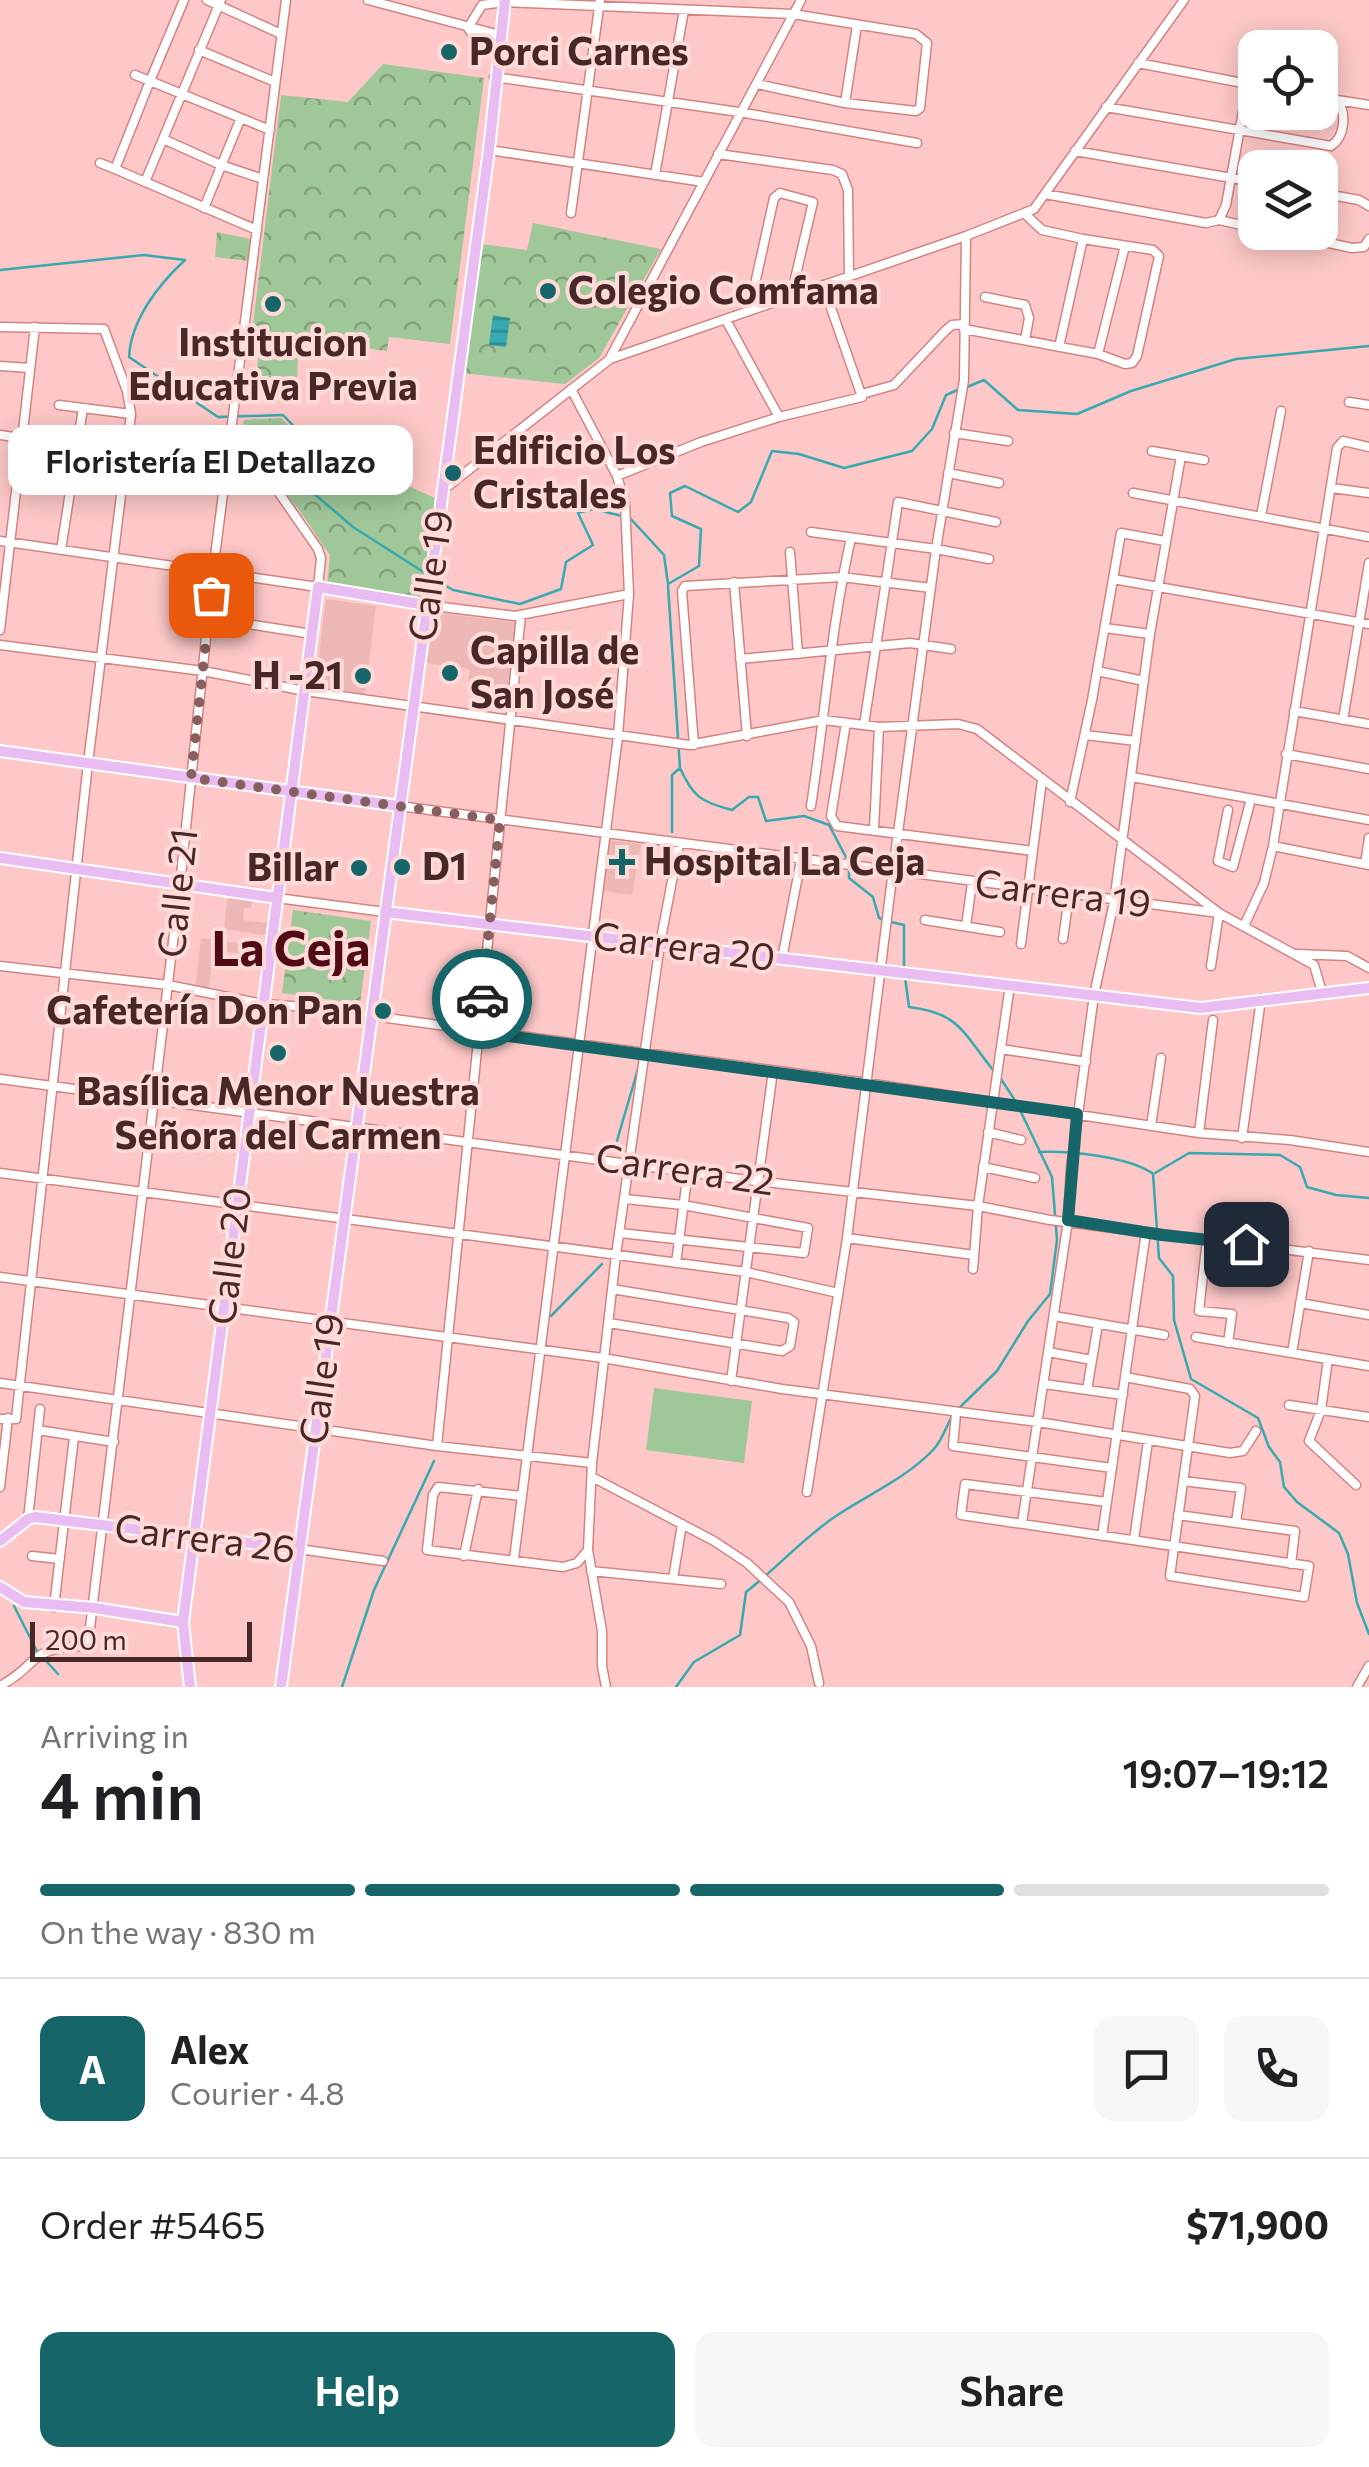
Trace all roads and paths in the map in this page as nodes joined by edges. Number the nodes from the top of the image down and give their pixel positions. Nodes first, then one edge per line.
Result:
1 (184, 0) edge
2 (207, 0) edge
3 (286, 0) edge
4 (368, 0) edge
5 (696, 0) edge
6 (801, 0) edge
7 (1184, 0) edge
8 (505, 1) edge
9 (220, 2) edge
10 (599, 4) edge
11 (664, 5) edge
12 (688, 10) junction
13 (793, 14) junction
14 (857, 24) junction
15 (468, 28) junction
16 (281, 34) junction
17 (500, 35) junction
18 (498, 49) junction
19 (199, 50) junction
20 (1138, 63) junction
21 (136, 75) dead end
22 (494, 77) junction
23 (150, 81) junction
24 (275, 82) junction
25 (1238, 82) edge
26 (757, 84) junction
27 (587, 90) junction
28 (182, 94) junction
29 (1338, 100) edge
30 (668, 102) junction
31 (1338, 102) edge
32 (845, 103) junction
33 (1369, 105) edge
34 (1106, 108) junction
35 (739, 112) junction
36 (240, 120) junction
37 (1238, 129) edge
38 (270, 130) junction
39 (1240, 130) edge
40 (1246, 130) edge
41 (163, 139) junction
42 (917, 142) dead end
43 (489, 150) junction
44 (1075, 151) junction
45 (718, 154) junction
46 (100, 163) dead end
47 (578, 164) junction
48 (221, 166) junction
49 (114, 169) junction
50 (655, 175) junction
51 (1230, 178) junction
52 (263, 179) junction
53 (1238, 179) edge
54 (145, 182) junction
55 (704, 182) junction
56 (1046, 194) junction
57 (1338, 197) edge
58 (1369, 206) edge
59 (204, 208) junction
60 (1024, 213) junction
61 (572, 214) dead end
62 (1219, 220) junction
63 (1238, 224) edge
64 (257, 230) junction
65 (966, 236) junction
66 (1083, 239) junction
67 (1369, 239) edge
68 (1338, 245) edge
69 (1125, 246) junction
70 (849, 276) junction
71 (824, 285) junction
72 (791, 296) junction
73 (985, 298) dead end
74 (749, 312) junction
75 (726, 320) junction
76 (0, 326) edge
77 (964, 326) junction
78 (35, 327) junction
79 (622, 336) junction
80 (1026, 340) junction
81 (1059, 347) junction
82 (632, 351) junction
83 (1098, 354) junction
84 (610, 358) junction
85 (0, 366) edge
86 (30, 368) junction
87 (571, 389) junction
88 (862, 394) junction
89 (1348, 402) dead end
90 (59, 405) dead end
91 (1369, 405) edge
92 (84, 408) junction
93 (1280, 411) dead end
94 (131, 414) junction
95 (778, 418) junction
96 (954, 433) junction
97 (0, 435) edge
98 (22, 438) junction
99 (1008, 441) dead end
100 (78, 446) junction
101 (1369, 447) edge
102 (1152, 451) dead end
103 (127, 453) junction
104 (1181, 456) junction
105 (1204, 460) dead end
106 (227, 470) junction
107 (948, 473) junction
108 (617, 476) junction
109 (1000, 483) dead end
110 (1332, 488) junction
111 (443, 490) junction
112 (1133, 493) dead end
113 (1369, 493) edge
114 (1172, 500) junction
115 (942, 510) junction
116 (1261, 516) junction
117 (996, 522) dead end
118 (1324, 529) junction
119 (811, 532) dead end
120 (1369, 537) edge
121 (851, 538) junction
122 (5, 542) edge
123 (1165, 542) junction
124 (891, 543) junction
125 (936, 548) junction
126 (61, 550) junction
127 (790, 552) dead end
128 (113, 558) junction
129 (989, 559) dead end
130 (1369, 563) edge
131 (213, 572) junction
132 (842, 577) junction
133 (792, 579) junction
134 (1113, 579) junction
135 (734, 582) junction
136 (885, 582) junction
137 (1158, 585) junction
138 (318, 587) junction
139 (2, 588) edge
140 (931, 588) junction
141 (629, 594) junction
142 (426, 606) junction
143 (1310, 612) junction
144 (520, 615) junction
145 (208, 618) junction
146 (1364, 624) edge
147 (1104, 628) junction
148 (0, 630) edge
149 (312, 634) junction
150 (1150, 634) junction
151 (924, 643) junction
152 (0, 645) edge
153 (876, 646) junction
154 (951, 649) dead end
155 (829, 650) junction
156 (798, 654) junction
157 (101, 659) junction
158 (740, 659) junction
159 (203, 670) junction
160 (1097, 672) junction
161 (1144, 681) junction
162 (305, 691) junction
163 (413, 706) junction
164 (1294, 711) junction
165 (510, 720) junction
166 (824, 720) junction
167 (1343, 720) junction
168 (846, 723) junction
169 (1369, 724) edge
170 (864, 725) junction
171 (878, 727) junction
172 (912, 728) junction
173 (1085, 735) junction
174 (618, 736) junction
175 (747, 736) junction
176 (1136, 741) junction
177 (691, 745) junction
178 (0, 751) edge
179 (1286, 754) junction
180 (88, 764) junction
181 (1369, 769) edge
182 (1132, 776) junction
183 (191, 778) junction
184 (1042, 780) junction
185 (291, 792) junction
186 (1250, 799) junction
187 (1070, 802) junction
188 (1278, 805) junction
189 (399, 806) junction
190 (812, 806) dead end
191 (1228, 810) dead end
192 (500, 820) junction
193 (1369, 820) edge
194 (874, 829) junction
195 (898, 833) junction
196 (606, 834) junction
197 (1369, 838) edge
198 (1122, 842) junction
199 (679, 844) junction
200 (1273, 846) junction
201 (1033, 850) junction
202 (0, 858) edge
203 (801, 860) junction
204 (1367, 865) edge
205 (77, 869) junction
206 (892, 870) junction
207 (972, 883) junction
208 (180, 884) junction
209 (1028, 890) junction
210 (1069, 896) junction
211 (277, 898) junction
212 (1114, 902) junction
213 (385, 912) junction
214 (1219, 913) junction
215 (924, 920) dead end
216 (490, 924) junction
217 (966, 926) junction
218 (1244, 926) junction
219 (1000, 932) dead end
220 (593, 936) junction
221 (1063, 939) dead end
222 (660, 944) junction
223 (1020, 944) dead end
224 (1294, 954) junction
225 (782, 959) junction
226 (0, 966) edge
227 (1211, 966) dead end
228 (1369, 968) edge
229 (880, 970) junction
230 (66, 974) junction
231 (168, 985) junction
232 (1010, 985) junction
233 (1369, 988) edge
234 (1322, 992) junction
235 (1094, 996) junction
236 (1261, 999) junction
237 (263, 1004) junction
238 (371, 1017) junction
239 (1213, 1020) dead end
240 (479, 1032) junction
241 (580, 1045) junction
242 (1001, 1049) junction
243 (646, 1054) junction
244 (1161, 1058) dead end
245 (1086, 1062) junction
246 (773, 1071) junction
247 (0, 1078) edge
248 (867, 1083) junction
249 (53, 1084) junction
250 (154, 1098) junction
251 (992, 1102) junction
252 (249, 1110) junction
253 (1077, 1114) junction
254 (356, 1125) junction
255 (1151, 1126) junction
256 (988, 1132) junction
257 (1199, 1132) junction
258 (1242, 1138) junction
259 (468, 1140) junction
260 (1021, 1140) dead end
261 (1369, 1152) edge
262 (566, 1153) junction
263 (630, 1162) junction
264 (983, 1167) junction
265 (688, 1171) junction
266 (0, 1173) edge
267 (43, 1178) junction
268 (1035, 1178) dead end
269 (758, 1181) junction
270 (143, 1192) junction
271 (854, 1192) junction
272 (625, 1199) junction
273 (237, 1204) junction
274 (683, 1205) junction
275 (978, 1206) junction
276 (753, 1218) junction
277 (344, 1219) junction
278 (1068, 1220) junction
279 (620, 1232) junction
280 (459, 1234) junction
281 (1154, 1234) junction
282 (679, 1238) junction
283 (851, 1239) junction
284 (1207, 1239) junction
285 (749, 1246) junction
286 (554, 1247) junction
287 (1308, 1251) junction
288 (616, 1255) junction
289 (974, 1255) junction
290 (1369, 1260) edge
291 (676, 1263) junction
292 (973, 1268) dead end
293 (746, 1272) junction
294 (0, 1278) edge
295 (32, 1282) junction
296 (612, 1290) junction
297 (838, 1293) junction
298 (131, 1295) junction
299 (1300, 1303) junction
300 (224, 1308) junction
301 (740, 1309) junction
302 (1369, 1315) edge
303 (1054, 1316) junction
304 (330, 1322) junction
305 (608, 1323) junction
306 (1098, 1324) junction
307 (1132, 1329) junction
308 (1164, 1334) dead end
309 (448, 1338) junction
310 (1196, 1338) dead end
311 (1228, 1343) junction
312 (736, 1344) junction
313 (542, 1350) junction
314 (1048, 1352) junction
315 (1292, 1353) junction
316 (604, 1358) junction
317 (1328, 1359) junction
318 (1092, 1360) junction
319 (1369, 1366) edge
320 (1125, 1377) junction
321 (730, 1381) junction
322 (0, 1383) edge
323 (1044, 1384) junction
324 (20, 1388) junction
325 (1087, 1390) junction
326 (822, 1395) junction
327 (1122, 1395) junction
328 (118, 1401) junction
329 (1289, 1405) dead end
330 (40, 1409) dead end
331 (1321, 1410) junction
332 (209, 1413) junction
333 (953, 1413) junction
334 (1369, 1417) edge
335 (8, 1419) edge
336 (1038, 1422) junction
337 (315, 1426) junction
338 (38, 1430) junction
339 (1256, 1432) dead end
340 (1116, 1436) junction
341 (74, 1437) junction
342 (1148, 1441) junction
343 (114, 1442) junction
344 (438, 1446) junction
345 (1188, 1447) junction
346 (528, 1456) junction
347 (1032, 1456) junction
348 (592, 1463) junction
349 (1112, 1468) junction
350 (592, 1477) junction
351 (1183, 1480) junction
352 (1356, 1485) dead end
353 (0, 1487) edge
354 (478, 1490) junction
355 (1027, 1490) junction
356 (807, 1492) dead end
357 (521, 1496) junction
358 (1107, 1502) junction
359 (1178, 1514) junction
360 (28, 1519) junction
361 (64, 1522) junction
362 (1236, 1522) junction
363 (682, 1524) junction
364 (1022, 1524) junction
365 (104, 1527) junction
366 (193, 1536) junction
367 (1102, 1536) junction
368 (1134, 1540) junction
369 (0, 1541) edge
370 (1173, 1547) junction
371 (299, 1549) junction
372 (588, 1550) junction
373 (32, 1556) dead end
374 (464, 1556) junction
375 (60, 1559) junction
376 (514, 1559) junction
377 (383, 1561) dead end
378 (1291, 1564) junction
379 (591, 1571) junction
380 (673, 1579) junction
381 (721, 1584) dead end
382 (1, 1587) edge
383 (54, 1607) junction
384 (94, 1608) junction
385 (183, 1622) junction
386 (1369, 1666) edge
387 (819, 1683) dead end
388 (0, 1686) edge
389 (190, 1687) edge
390 (281, 1687) edge
391 (606, 1687) edge
392 (1357, 1687) edge

1 - 23 street
2 - 9 street
3 - 16 street, Calle 21
4 - 15 street
5 - 12 street
6 - 13 street
7 - 20 street
8 - 10 street
8 - 15 street
8 - 17 main road, Calle 19
9 - 16 street
9 - 19 street
10 - 11 street
10 - 27 street
11 - 12 street
12 - 13 street
12 - 30 street
13 - 14 street
13 - 26 street
14 - 32 street
14 - 32 street
15 - 17 street
15 - 18 street
16 - 24 street, Calle 21
17 - 18 main road, Calle 19
18 - 22 main road, Calle 19
19 - 24 street
19 - 28 street
20 - 25 street
20 - 34 street
21 - 23 street
22 - 27 street
22 - 43 main road, Calle 19
23 - 28 street
23 - 49 street
24 - 38 street, Calle 21
26 - 32 street
26 - 35 street
27 - 30 street
27 - 47 street
28 - 36 street
28 - 41 street
29 - 33 street
30 - 35 street
30 - 50 street
31 - 40 street
34 - 37 street
34 - 44 street
35 - 42 street
35 - 45 street
36 - 38 street
36 - 48 street
38 - 52 street, Calle 21
39 - 51 street
41 - 48 street
41 - 54 street
43 - 47 street
43 - 111 main road, Calle 19
44 - 51 street
44 - 56 street
45 - 55 street
45 - 70 street
46 - 49 street
47 - 50 street
47 - 61 street
48 - 52 street
48 - 59 street
49 - 54 street
50 - 55 street
51 - 53 street
51 - 62 street
52 - 64 street, Calle 21
54 - 59 street
55 - 79 street
56 - 60 street
56 - 62 street
57 - 58 street
59 - 64 street
60 - 65 street
60 - 66 street
62 - 63 street
64 - 106 street, Calle 21
65 - 70 street
65 - 77 street
66 - 69 street
66 - 81 street
67 - 68 street
69 - 83 street
69 - 83 street
70 - 71 street
71 - 72 street
71 - 88 street
72 - 74 street
72 - 74 street
73 - 80 street
74 - 75 street
75 - 82 street
75 - 95 street
76 - 78 street
77 - 80 street
77 - 88 street
77 - 96 street
78 - 86 street
78 - 94 street
79 - 82 street
79 - 84 street
80 - 81 street
81 - 83 street
82 - 84 street
84 - 87 street
85 - 86 street
86 - 98 street
87 - 108 street
87 - 111 street
88 - 95 street
89 - 91 street
90 - 92 street
92 - 94 street
92 - 100 street
93 - 116 street
94 - 103 street
95 - 108 street
96 - 99 street
96 - 107 street
97 - 98 street
98 - 100 street
98 - 122 street
100 - 103 street
100 - 126 street
101 - 110 street
102 - 104 street
103 - 106 street
103 - 128 street
104 - 105 street
104 - 114 street
106 - 131 street, Calle 21
106 - 138 street
107 - 109 street
107 - 115 street
108 - 141 street
110 - 113 street
110 - 118 street
111 - 142 main road, Calle 19
112 - 114 street
114 - 116 street
114 - 123 street
115 - 117 street
115 - 124 street
115 - 125 street
116 - 118 street
118 - 120 street
118 - 143 street
119 - 121 street
121 - 124 street
121 - 132 street
122 - 126 street
122 - 139 street
123 - 134 street
123 - 137 street
124 - 125 street
124 - 136 street
125 - 129 street
125 - 140 street
126 - 128 street
127 - 133 street
128 - 131 street
128 - 157 street
130 - 146 street
131 - 138 street
131 - 145 street, Calle 21
132 - 133 street
132 - 136 street
132 - 155 street
133 - 135 street
133 - 156 street
134 - 137 street
134 - 147 street
135 - 158 street
135 - 177 street
136 - 140 street
136 - 153 street
137 - 143 street
137 - 150 street
138 - 142 main road
138 - 149 main road, Calle 20
139 - 148 street
140 - 151 street
141 - 144 street
141 - 174 street
142 - 144 street
142 - 163 main road, Calle 19
143 - 146 street
143 - 164 street
144 - 165 street
145 - 149 street
145 - 159 street, Calle 21
146 - 167 street
147 - 150 street
147 - 160 street
149 - 162 main road, Calle 20
150 - 161 street
151 - 153 street
151 - 154 street
151 - 172 street
152 - 157 street
153 - 155 street
153 - 170 street
155 - 156 street
155 - 166 street
156 - 158 street
157 - 159 street
157 - 180 street
158 - 175 street
159 - 162 street
159 - 183 street, Calle 21
160 - 161 street
160 - 173 street
161 - 176 street
162 - 163 street
162 - 185 main road, Calle 20
163 - 165 street
163 - 189 main road, Calle 19
164 - 167 street
164 - 179 street
165 - 174 street
165 - 192 street
166 - 168 street
166 - 175 street
166 - 190 street
167 - 169 street
168 - 170 street
168 - 194 street
170 - 171 street
171 - 172 street
171 - 194 street
172 - 184 street
172 - 195 street
173 - 176 street
173 - 187 street
174 - 177 street
174 - 196 street
175 - 177 street
176 - 182 street
178 - 180 main road, Carrera 19
179 - 181 street
179 - 188 street
180 - 183 main road, Carrera 19
180 - 205 street
182 - 186 street
182 - 198 street
183 - 185 main road, Carrera 19
183 - 208 street, Calle 21
184 - 187 street
184 - 201 street
185 - 189 main road, Carrera 19
185 - 211 main road, Calle 20
186 - 188 street
186 - 191 street
187 - 198 street
188 - 193 street
188 - 200 street
189 - 192 street, Carrera 19
189 - 213 main road, Calle 19
192 - 196 street, Carrera 19
192 - 216 street
194 - 195 street
195 - 201 street
195 - 206 street
196 - 199 street, Carrera 19
196 - 220 street
197 - 204 street
198 - 212 street
198 - 214 street
199 - 203 street, Carrera 19
199 - 222 street
200 - 204 street
200 - 218 street
201 - 209 street
202 - 205 main road, Carrera 20
203 - 206 street, Carrera 19
203 - 225 street
205 - 208 main road, Carrera 20
205 - 230 street
206 - 207 street, Carrera 19
206 - 229 street
207 - 209 street, Carrera 19
207 - 217 street
208 - 211 main road, Carrera 20
208 - 231 street, Calle 21
209 - 210 street, Carrera 19
209 - 223 street
210 - 212 street, Carrera 19
210 - 221 street
211 - 213 street, Carrera 20
211 - 237 main road, Calle 20
212 - 214 street, Carrera 19
212 - 235 street
213 - 216 main road, Carrera 20
213 - 238 main road, Calle 19
214 - 218 street, Carrera 19
214 - 227 street
215 - 217 street
216 - 220 main road, Carrera 20
216 - 240 street
217 - 219 street
218 - 224 street, Carrera 19
220 - 222 main road, Carrera 20
220 - 241 street
222 - 225 main road, Carrera 20
222 - 243 street
224 - 228 street
224 - 234 street, Carrera 19
225 - 229 main road, Carrera 20
226 - 230 street
229 - 232 main road, Carrera 20
229 - 248 street
230 - 231 street
230 - 249 street
231 - 237 street
231 - 250 street, Calle 21
232 - 235 main road, Carrera 20
232 - 242 street
233 - 234 main road, Carrera 20
234 - 236 main road, Carrera 20
235 - 236 main road, Carrera 20
235 - 245 street
236 - 258 street
237 - 238 street
237 - 252 main road, Calle 20
238 - 240 street
238 - 254 main road, Calle 19
239 - 257 street
240 - 241 street
240 - 259 street
241 - 243 street
241 - 262 street
242 - 245 street
242 - 251 street
243 - 246 street
243 - 263 street
244 - 255 street
245 - 253 street
246 - 248 street
246 - 269 street
247 - 249 street, Carrera 22
248 - 251 street
248 - 271 street
249 - 250 street, Carrera 22
249 - 267 street
250 - 252 street, Carrera 22
250 - 270 street, Calle 21
251 - 253 street
251 - 256 street
252 - 254 street, Carrera 22
252 - 273 main road, Calle 20
253 - 255 street
253 - 278 street
254 - 259 street, Carrera 22
254 - 277 main road, Calle 19
255 - 257 street
256 - 260 street
256 - 264 street
257 - 258 street
258 - 261 street
259 - 262 street, Carrera 22
259 - 280 street
262 - 263 street, Carrera 22
262 - 286 street
263 - 265 street, Carrera 22
263 - 272 street
264 - 268 street
264 - 275 street
265 - 269 street, Carrera 22
265 - 274 street
266 - 267 street
267 - 270 street
267 - 295 street
269 - 271 street, Carrera 22
269 - 276 street
270 - 273 street
270 - 298 street, Calle 21
271 - 275 street, Carrera 22
271 - 283 street
272 - 274 street
272 - 279 street
273 - 277 street
273 - 300 main road, Calle 20
274 - 276 street
274 - 282 street
275 - 278 street, Carrera 22
275 - 289 street
276 - 285 street
276 - 285 street
277 - 280 street
277 - 304 main road, Calle 19
278 - 281 street, Carrera 22
278 - 303 street
279 - 282 street
279 - 288 street
280 - 286 street
280 - 309 street
281 - 284 street, Carrera 22
281 - 307 street
282 - 285 street
282 - 291 street
283 - 289 street
283 - 297 street
284 - 287 street, Carrera 22
284 - 311 street
285 - 293 street
286 - 288 street
286 - 313 street
287 - 290 street, Carrera 22
287 - 299 street
288 - 291 street
288 - 296 street
289 - 292 street
291 - 293 street
293 - 297 street
293 - 301 street
294 - 295 street
295 - 298 street
295 - 324 street
296 - 301 street
296 - 305 street
297 - 326 street
298 - 300 street
298 - 328 street, Calle 21
299 - 302 street
299 - 315 street
300 - 304 street
300 - 332 main road, Calle 20
301 - 312 street
301 - 312 street
303 - 306 street
303 - 314 street
304 - 309 street
304 - 337 main road, Calle 19
305 - 312 street
305 - 316 street
306 - 307 street
306 - 318 street
307 - 308 street
307 - 320 street
309 - 313 street
309 - 344 street
310 - 311 street
311 - 315 street
312 - 321 street
313 - 316 street
313 - 346 street
314 - 318 street
314 - 323 street
315 - 317 street
316 - 321 street
316 - 348 street
317 - 319 street
317 - 331 street
318 - 325 street
320 - 327 street
320 - 345 street
321 - 326 street
322 - 324 street
323 - 325 street
323 - 336 street
324 - 328 street
324 - 335 street
325 - 327 street
326 - 333 street
326 - 356 street
327 - 340 street
328 - 332 street
328 - 343 street, Calle 21
329 - 331 street
330 - 338 street
331 - 334 street
331 - 352 street
332 - 337 street
332 - 366 main road, Calle 20
333 - 336 street
333 - 347 street
335 - 353 street
336 - 340 street
336 - 347 street
337 - 344 street
337 - 371 main road, Calle 19
338 - 341 street
338 - 360 street
339 - 345 street
340 - 342 street
340 - 349 street
341 - 343 street
341 - 361 street
342 - 345 street
342 - 368 street
343 - 365 street, Calle 21
344 - 346 street
345 - 351 street
346 - 348 street
346 - 357 street
347 - 349 street
347 - 355 street
348 - 350 street
349 - 358 street
350 - 363 street
350 - 372 street
351 - 359 street
351 - 362 street
354 - 357 street
354 - 374 street
354 - 374 street
355 - 358 street
355 - 364 street
355 - 364 street
357 - 376 street
358 - 367 street
359 - 362 street
359 - 370 street
360 - 361 main road, Carrera 26
360 - 369 main road
361 - 365 main road, Carrera 26
361 - 375 street
362 - 378 street
363 - 380 street
363 - 387 street
364 - 367 street
365 - 366 main road, Carrera 26
365 - 384 street, Calle 21
366 - 371 main road, Carrera 26
366 - 385 main road, Calle 20
367 - 368 street
368 - 370 street
370 - 378 street
370 - 378 street
371 - 377 street, Carrera 26
371 - 390 main road, Calle 19
372 - 376 street
372 - 379 street
373 - 375 street
374 - 376 street
375 - 383 street
379 - 380 street
379 - 391 street
380 - 381 street
382 - 383 main road
383 - 384 main road
384 - 385 main road
384 - 388 street
385 - 389 main road, Calle 20
386 - 392 street

